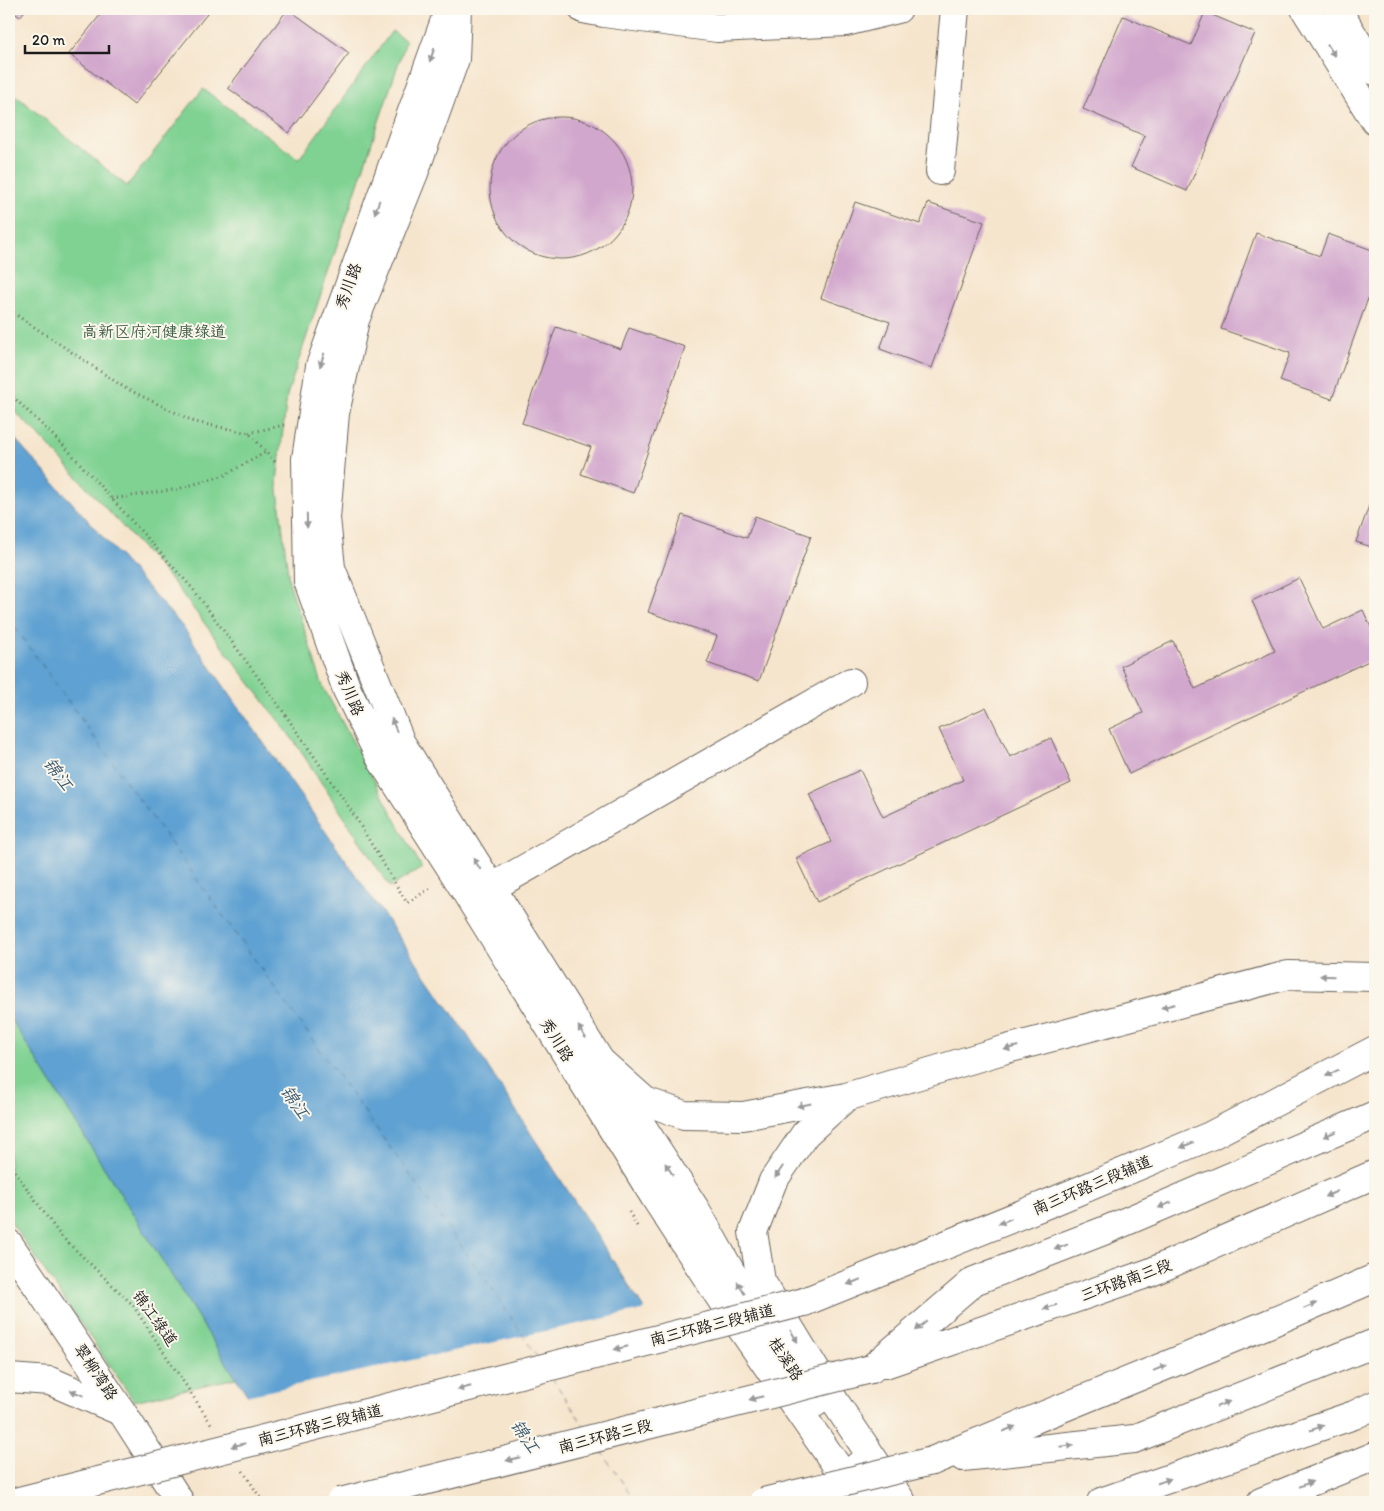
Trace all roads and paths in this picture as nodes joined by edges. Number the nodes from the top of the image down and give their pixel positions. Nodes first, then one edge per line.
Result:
1 (448, 9) edge
2 (457, 9) edge
3 (583, 9) edge
4 (898, 9) edge
5 (955, 9) edge
6 (1305, 9) edge
7 (1337, 9) edge
8 (1375, 71) edge
9 (1375, 121) edge
10 (940, 171) dead end
11 (9, 393) edge
12 (266, 452) dead end
13 (112, 499) junction
14 (851, 682) dead end
15 (454, 872) junction
16 (491, 888) junction
17 (1375, 977) edge
18 (1375, 1050) edge
19 (600, 1061) junction
20 (846, 1097) junction
21 (1375, 1114) edge
22 (9, 1163) edge
23 (1375, 1174) edge
24 (696, 1210) joint
25 (11, 1258) edge
26 (1375, 1278) edge
27 (723, 1302) joint
28 (1375, 1343) edge
29 (871, 1369) junction
30 (9, 1378) edge
31 (1375, 1405) edge
32 (122, 1412) junction
33 (214, 1428) dead end
34 (1375, 1456) edge
35 (932, 1461) junction
36 (242, 1469) dead end
37 (14, 1502) edge
38 (180, 1502) edge
39 (263, 1502) edge
40 (340, 1502) edge
41 (763, 1502) edge
42 (862, 1502) edge
43 (885, 1502) edge
44 (902, 1502) edge
45 (1101, 1502) edge
46 (1261, 1502) edge

1 -> 15 main road, 秀川路
16 -> 2 main road, 秀川路
3 - 4 main road
5 - 10 main road
6 -> 9 main road
7 - 8 main road
11 - 13 path
12 - 13 path
13 - 15 path
14 - 16 main road
15 - 27 main road, 秀川路
19 -> 16 main road, 秀川路
17 -> 20 main road
18 -> 37 main road, 南三环路三段辅道, bridge
20 -> 19 main road
24 -> 19 main road, 秀川路
20 -> 44 main road
21 -> 29 main road
22 - 33 path, 锦江绿道
23 -> 29 main road, 三环路南三段
43 -> 24 main road, 桂溪路
25 - 32 main road, 翠柳湾路
35 -> 26 main road
27 - 42 main road, 桂溪路
35 -> 28 main road
29 -> 40 main road, 南三环路三段, bridge
32 -> 30 main road
45 -> 31 main road
32 - 38 main road, 翠柳湾路
46 -> 34 main road
35 - 41 main road, bridge
36 - 39 path

